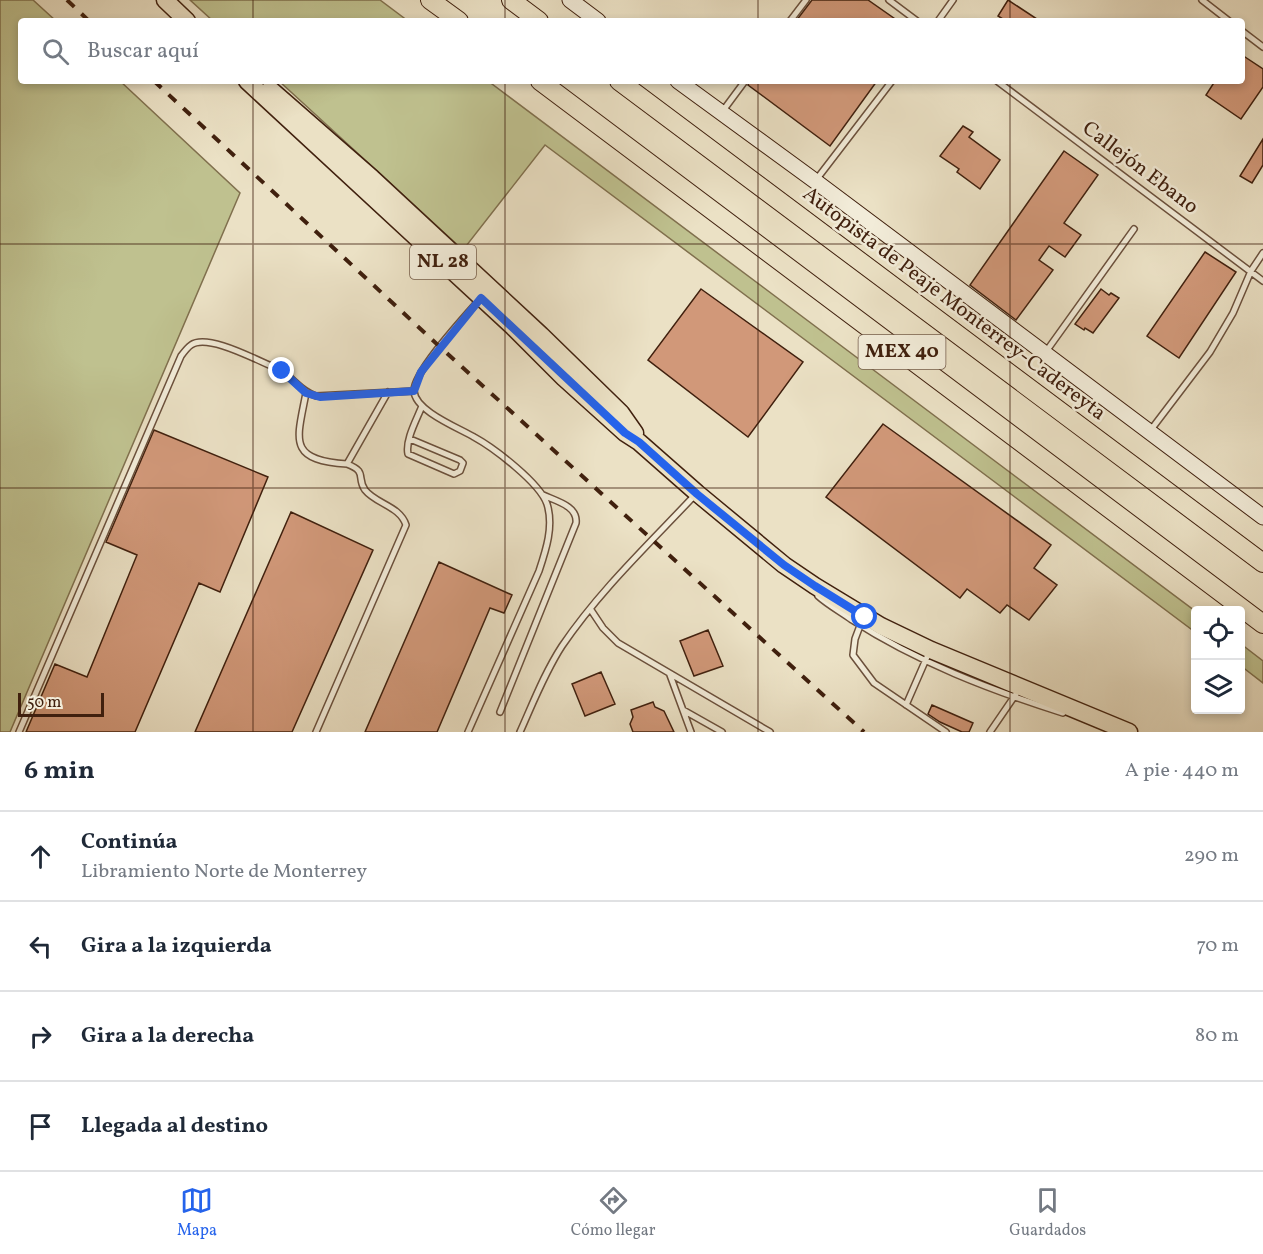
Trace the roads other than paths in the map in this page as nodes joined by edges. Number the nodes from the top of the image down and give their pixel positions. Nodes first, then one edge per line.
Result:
1 (165, 0) edge
2 (430, 0) edge
3 (511, 0) edge
4 (570, 0) edge
5 (806, 0) edge
6 (889, 0) edge
7 (953, 0) edge
8 (1202, 0) edge
9 (184, 18) edge
10 (455, 18) edge
11 (535, 18) edge
12 (594, 18) edge
13 (792, 18) edge
14 (913, 18) edge
15 (940, 18) edge
16 (1225, 18) edge
17 (1245, 33) edge
18 (1263, 47) edge
19 (250, 84) edge
20 (263, 84) edge
21 (544, 84) edge
22 (623, 84) edge
23 (682, 84) edge
24 (743, 84) edge
25 (890, 84) edge
26 (1001, 84) edge
27 (721, 113) junction
28 (815, 181) junction
29 (401, 206) junction
30 (1134, 230) dead end
31 (1263, 253) edge
32 (1251, 272) junction
33 (1263, 281) edge
34 (481, 298) junction
35 (1044, 354) junction
36 (567, 360) junction
37 (414, 391) junction
38 (388, 392) junction
39 (306, 393) junction
40 (422, 406) junction
41 (1149, 433) junction
42 (410, 439) junction
43 (639, 442) junction
44 (347, 464) junction
45 (697, 494) junction
46 (543, 495) junction
47 (1263, 517) edge
48 (1263, 563) edge
49 (591, 610) junction
50 (863, 621) junction
51 (1263, 624) edge
52 (928, 655) junction
53 (670, 675) junction
54 (1017, 692) junction
55 (906, 705) junction
56 (683, 710) junction
57 (500, 712) dead end
58 (19, 732) edge
59 (316, 732) edge
60 (468, 732) edge
61 (520, 732) edge
62 (691, 732) edge
63 (722, 732) edge
64 (770, 732) edge
65 (946, 732) edge
66 (990, 732) edge
67 (1127, 732) edge

1 - 9 main road
2 - 10 highway
3 - 11 highway
4 - 12 street
5 - 13 lane
6 - 14 lane
7 - 15 lane
8 - 16 lane
17 - 18 lane
19 - 34 main road, NL 28
20 - 29 main road, NL 28
21 - 51 highway, MEX 40
22 - 48 highway, Autopista de Peaje Monterrey-Cadereyta / MEX 40
23 - 27 street
24 - 27 lane
25 - 28 lane
26 - 32 lane, Callejón Ebano
27 - 28 street
28 - 35 street
29 - 34 main road
29 - 36 main road, NL 28
30 - 35 lane
31 - 32 lane
32 - 33 lane, Callejón Ebano
32 - 41 lane
34 - 36 main road
34 - 37 lane
34 - 43 main road, NL 28
35 - 41 street
36 - 43 main road, NL 28
37 - 38 lane
37 - 40 lane
38 - 39 lane
38 - 44 lane
39 - 44 lane
39 - 58 lane
40 - 42 lane
40 - 46 lane
41 - 47 street
42 - 42 lane
43 - 45 main road, NL 28
44 - 59 lane
45 - 49 lane
45 - 50 main road, NL 28
46 - 57 lane
46 - 60 lane
49 - 53 lane
49 - 61 lane
50 - 52 main road, NL 28
50 - 55 lane
52 - 54 main road, NL 28
52 - 55 lane
53 - 56 lane
53 - 64 lane
54 - 66 lane
54 - 67 main road, NL 28
55 - 65 lane
56 - 62 lane
56 - 63 lane

